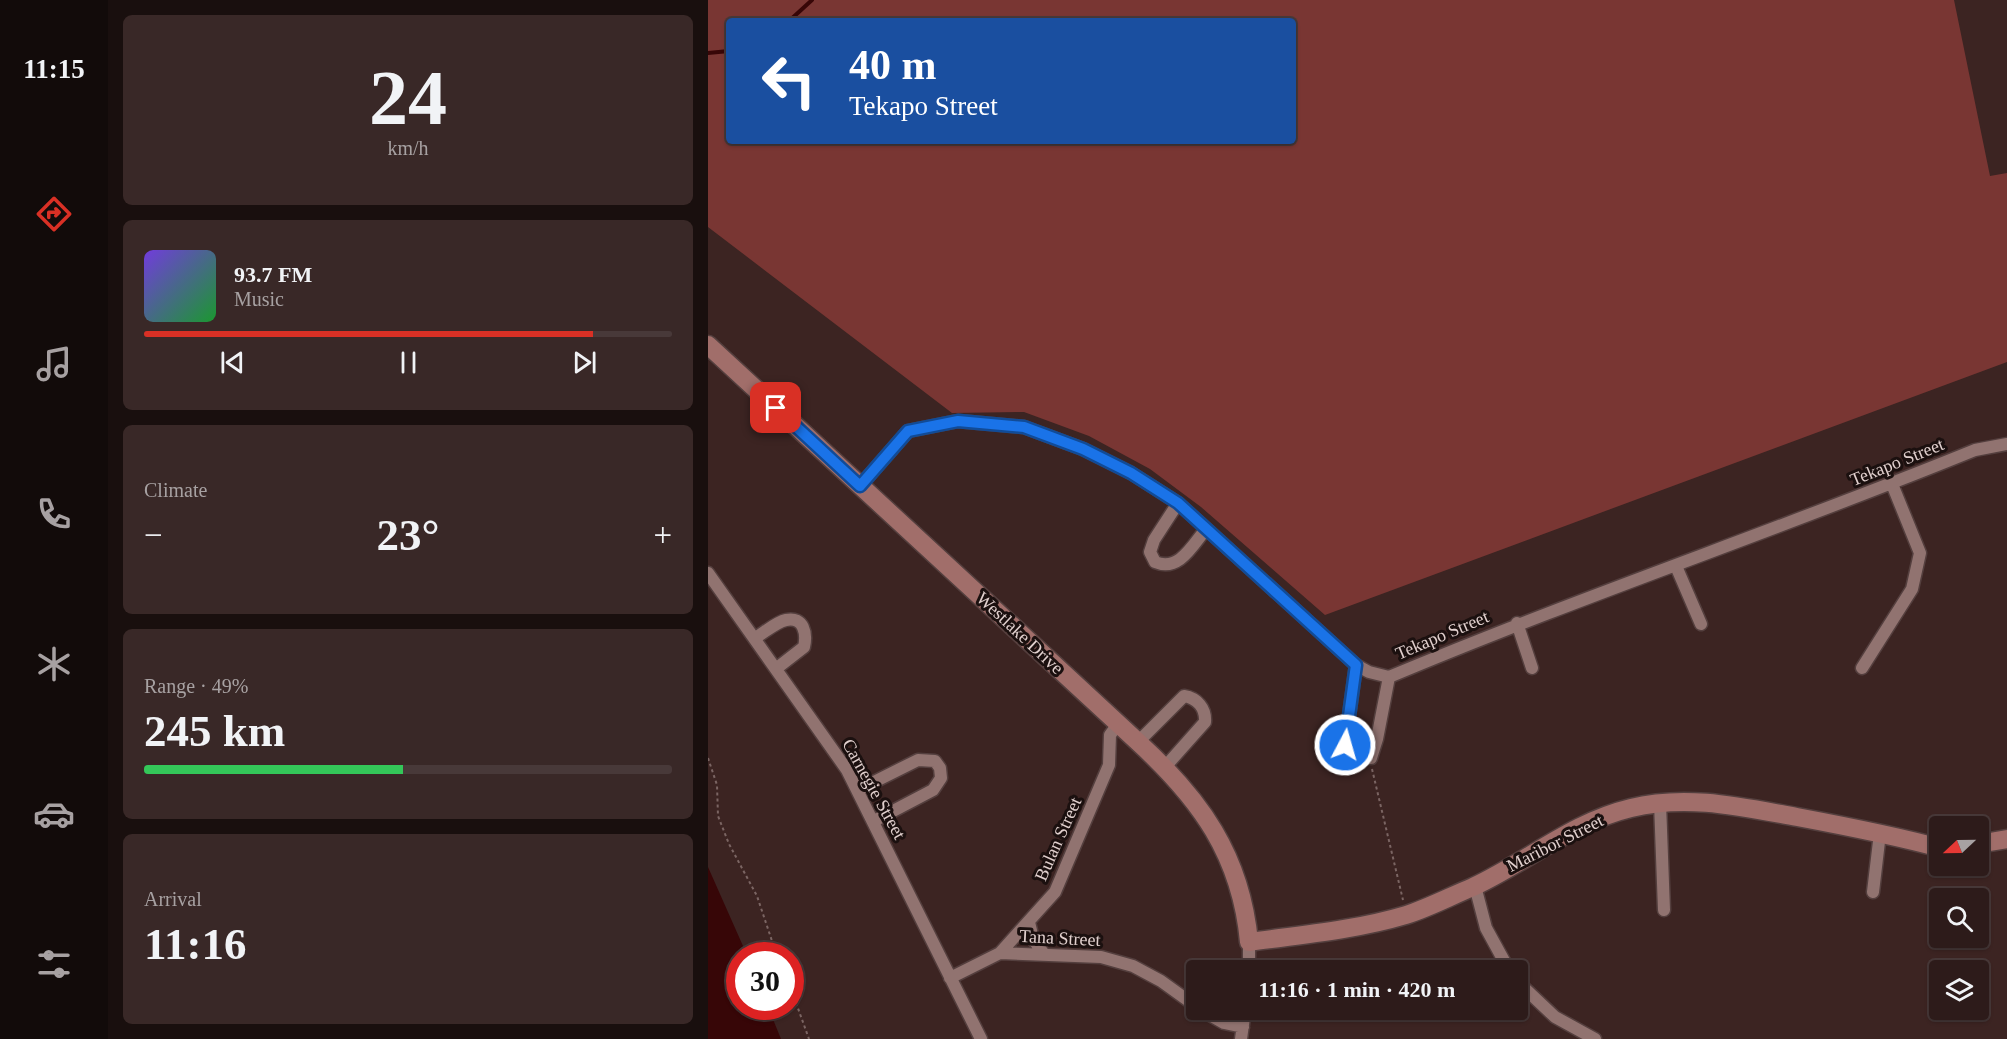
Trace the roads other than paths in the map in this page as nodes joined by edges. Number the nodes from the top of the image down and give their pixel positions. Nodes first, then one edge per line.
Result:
1 (708, 345) edge
2 (2007, 444) edge
3 (1892, 484) junction
4 (860, 486) junction
5 (1178, 503) junction
6 (1206, 530) junction
7 (1676, 566) junction
8 (708, 573) edge
9 (1517, 623) junction
10 (1701, 624) dead end
11 (755, 638) junction
12 (1356, 665) junction
13 (777, 668) junction
14 (1532, 668) dead end
15 (1862, 668) dead end
16 (1389, 677) junction
17 (1118, 724) junction
18 (1138, 742) junction
19 (1165, 767) junction
20 (858, 790) junction
21 (1660, 803) junction
22 (874, 821) junction
23 (1880, 833) junction
24 (2007, 839) edge
25 (1989, 842) edge
26 (1929, 845) edge
27 (1475, 886) junction
28 (1873, 892) dead end
29 (1664, 910) dead end
30 (1029, 922) junction
31 (1249, 942) junction
32 (1000, 953) junction
33 (1044, 954) junction
34 (1249, 960) edge
35 (1504, 960) edge
36 (950, 978) junction
37 (1528, 991) edge
38 (1186, 999) edge
39 (1219, 1020) edge
40 (1242, 1033) edge
41 (981, 1039) edge
42 (1595, 1039) edge

1 - 4 street, Westlake Drive
2 - 3 street, Tekapo Street
3 - 7 street, Tekapo Street
3 - 15 street
4 - 5 street, Tekapo Street
4 - 17 street, Westlake Drive
5 - 6 street, Tekapo Street
5 - 6 street
6 - 12 street, Tekapo Street
7 - 9 street, Tekapo Street
7 - 10 street
8 - 11 street, Carnegie Street
9 - 14 street
9 - 16 street, Tekapo Street
11 - 13 street, Carnegie Street
11 - 13 street
12 - 16 street, Tekapo Street
12 - 16 street
13 - 20 street, Carnegie Street
17 - 18 street, Westlake Drive
17 - 30 street, Bulan Street
18 - 19 street, Westlake Drive
18 - 19 street
19 - 31 street, Westlake Drive
20 - 22 street, Carnegie Street
20 - 22 street
21 - 23 street, Maribor Street
21 - 27 street, Maribor Street
21 - 29 street
22 - 36 street, Carnegie Street
23 - 26 street, Maribor Street
23 - 28 street
24 - 25 street
27 - 31 street, Maribor Street
27 - 35 street
30 - 32 street, Bulan Street
30 - 33 street
31 - 34 street, Westlake Drive
32 - 33 street, Tana Street
32 - 36 street, Tana Street
33 - 38 street, Tana Street
36 - 41 street, Carnegie Street
37 - 42 street
39 - 40 street

